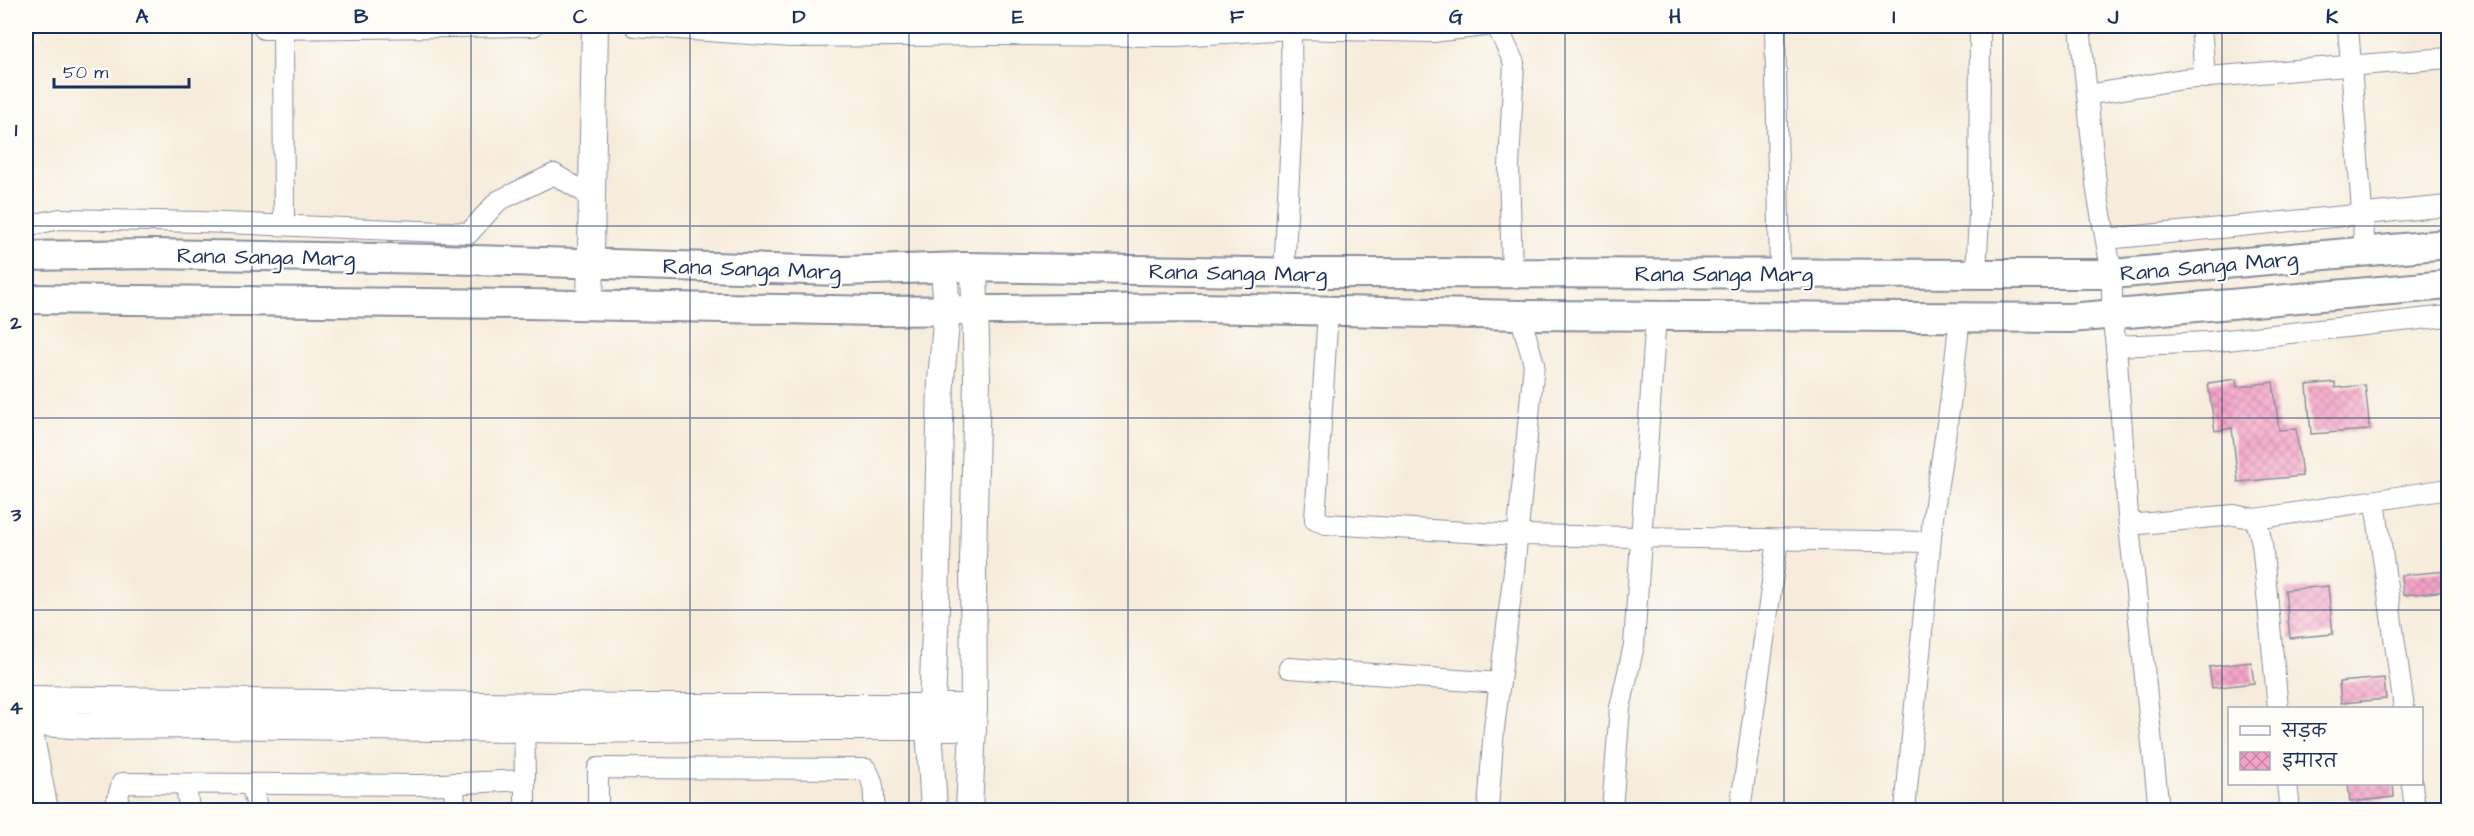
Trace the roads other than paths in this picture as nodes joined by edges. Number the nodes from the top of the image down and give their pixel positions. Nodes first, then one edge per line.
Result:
1 (264, 26) edge
2 (487, 26) edge
3 (533, 26) edge
4 (595, 26) edge
5 (635, 26) edge
6 (657, 26) edge
7 (1485, 26) edge
8 (1497, 26) edge
9 (1775, 26) edge
10 (1980, 26) edge
11 (2080, 26) edge
12 (2201, 26) edge
13 (2348, 26) edge
14 (1291, 27) edge
15 (283, 29) junction
16 (1083, 30) edge
17 (1168, 31) edge
18 (2448, 58) edge
19 (2352, 65) junction
20 (2205, 78) junction
21 (2088, 95) junction
22 (592, 197) junction
23 (2448, 206) edge
24 (2362, 214) junction
25 (284, 225) junction
26 (26, 226) edge
27 (2106, 238) junction
28 (2448, 244) edge
29 (2365, 251) junction
30 (26, 256) edge
31 (590, 263) junction
32 (974, 267) junction
33 (944, 268) junction
34 (1284, 273) junction
35 (1512, 273) junction
36 (1780, 273) junction
37 (1976, 274) junction
38 (2112, 274) junction
39 (2448, 285) edge
40 (26, 299) edge
41 (590, 306) junction
42 (1328, 311) junction
43 (961, 312) junction
44 (1520, 315) junction
45 (1656, 315) junction
46 (2112, 315) junction
47 (2448, 316) edge
48 (1960, 317) junction
49 (2116, 346) junction
50 (2448, 489) edge
51 (2375, 501) junction
52 (2256, 519) junction
53 (2129, 525) junction
54 (1518, 535) junction
55 (1640, 537) junction
56 (1778, 540) junction
57 (1930, 542) junction
58 (1289, 668) dead end
59 (1500, 683) junction
60 (2278, 707) edge
61 (2404, 707) edge
62 (26, 714) edge
63 (524, 717) junction
64 (931, 717) junction
65 (974, 717) junction
66 (525, 780) junction
67 (251, 783) junction
68 (454, 783) junction
69 (186, 784) junction
70 (2287, 785) edge
71 (2412, 785) edge
72 (45, 810) edge
73 (114, 810) edge
74 (189, 810) edge
75 (258, 810) edge
76 (455, 810) edge
77 (525, 810) edge
78 (598, 810) edge
79 (874, 810) edge
80 (934, 810) edge
81 (969, 810) edge
82 (1488, 810) edge
83 (1612, 810) edge
84 (1740, 810) edge
85 (1905, 810) edge
86 (2159, 810) edge
87 (2290, 810) edge
88 (2415, 810) edge

1 - 15 street
2 - 3 street
2 - 15 street
4 - 22 street
5 - 6 street
6 - 16 street
7 - 14 street
8 - 35 street
9 - 36 street
10 - 37 street
11 - 21 street
12 - 20 street
13 - 19 street
14 - 17 street
14 - 34 street
15 - 25 street
16 - 17 street
18 - 19 street
19 - 20 street
19 - 24 street
20 - 21 street
21 - 27 street
22 - 25 street
22 - 31 street
23 - 24 street
24 - 27 street
24 - 29 street
25 - 26 street
27 - 38 street
28 - 29 main road, Rana Sanga Marg
29 - 38 main road, Rana Sanga Marg
30 - 31 main road, Rana Sanga Marg
31 - 33 main road, Rana Sanga Marg
31 - 41 street
32 - 33 main road, Rana Sanga Marg
32 - 34 main road, Rana Sanga Marg
32 - 43 street
33 - 43 street
34 - 35 main road, Rana Sanga Marg
35 - 36 main road, Rana Sanga Marg
36 - 37 main road, Rana Sanga Marg
37 - 38 main road, Rana Sanga Marg
38 - 46 street
39 - 46 main road, Rana Sanga Marg
40 - 41 main road, Rana Sanga Marg
41 - 43 main road, Rana Sanga Marg
42 - 43 main road, Rana Sanga Marg
42 - 44 main road, Rana Sanga Marg
42 - 54 street
43 - 64 street
43 - 65 street
44 - 45 main road, Rana Sanga Marg
44 - 54 street
45 - 48 main road, Rana Sanga Marg
45 - 55 street
46 - 48 main road, Rana Sanga Marg
46 - 49 street
47 - 49 street
48 - 57 street
49 - 53 street
50 - 51 street
51 - 52 street
51 - 61 street
52 - 53 street
52 - 60 street
53 - 86 street
54 - 55 street
54 - 59 street
55 - 56 street
55 - 83 street
56 - 57 street
56 - 84 street
57 - 85 street
58 - 59 street
59 - 82 street
62 - 63 street
62 - 72 street
63 - 64 street
63 - 66 street
64 - 65 street
64 - 80 street
65 - 81 street
66 - 68 street
66 - 77 street
67 - 68 street
67 - 69 street
67 - 75 street
68 - 76 street
69 - 73 street
69 - 74 street
70 - 87 street
71 - 88 street
78 - 79 street

